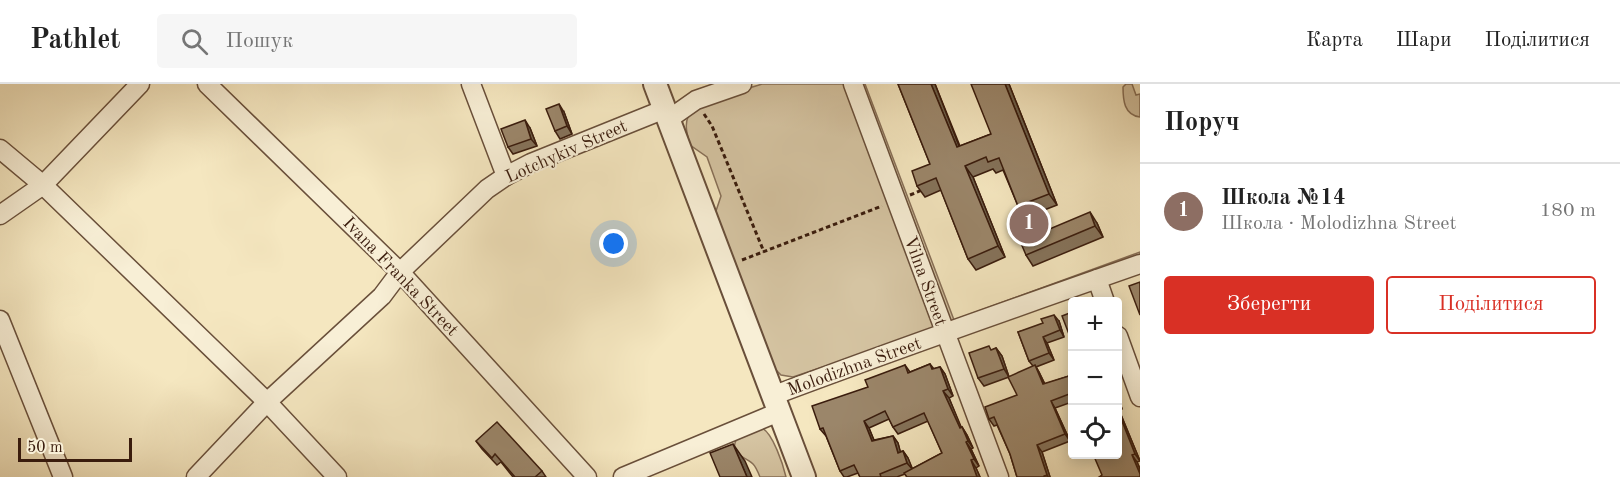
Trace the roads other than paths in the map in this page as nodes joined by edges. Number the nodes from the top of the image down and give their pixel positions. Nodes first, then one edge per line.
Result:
1 (140, 84) edge
2 (207, 84) edge
3 (471, 84) edge
4 (655, 84) edge
5 (742, 84) edge
6 (853, 84) edge
7 (667, 114) junction
8 (0, 149) edge
9 (506, 176) junction
10 (43, 185) junction
11 (0, 215) edge
12 (1140, 264) edge
13 (400, 272) junction
14 (1096, 279) junction
15 (1103, 297) edge
16 (0, 320) edge
17 (945, 334) junction
18 (1122, 347) edge
19 (1140, 397) edge
20 (267, 402) junction
21 (776, 404) junction
22 (63, 477) edge
23 (196, 477) edge
24 (337, 477) edge
25 (587, 477) edge
26 (623, 477) edge
27 (804, 477) edge
28 (999, 477) edge

1 - 10 street
2 - 13 street, Ivana Franka Street
3 - 9 street
4 - 7 street
5 - 7 street, Lotchykiv Street
6 - 17 street, Vilna Street
7 - 9 street, Lotchykiv Street
7 - 21 street
8 - 10 street
9 - 13 street, Lotchykiv Street
10 - 11 street
10 - 20 street
12 - 14 street, Molodizhna Street
13 - 20 street, Lotchykiv Street
13 - 25 street, Ivana Franka Street
14 - 15 street
14 - 17 street, Molodizhna Street
16 - 22 street
17 - 21 street, Molodizhna Street
17 - 28 street, Vilna Street
18 - 19 street
20 - 23 street, Lotchykiv Street
20 - 24 street
21 - 26 street, Molodizhna Street
21 - 27 street

